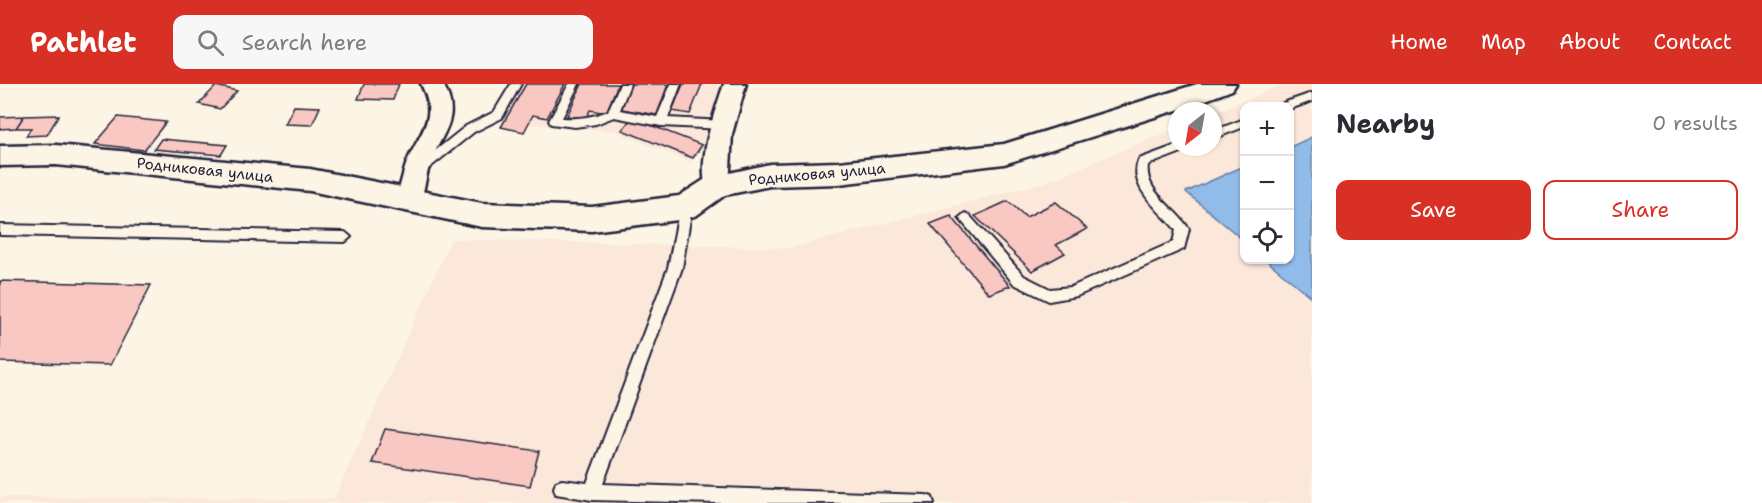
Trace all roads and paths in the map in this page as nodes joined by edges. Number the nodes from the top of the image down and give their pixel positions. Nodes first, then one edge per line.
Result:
1 (432, 84) edge
2 (516, 84) edge
3 (574, 84) edge
4 (625, 84) edge
5 (676, 84) edge
6 (735, 84) edge
7 (1223, 84) edge
8 (1312, 97) edge
9 (1294, 103) edge
10 (613, 113) junction
11 (660, 122) junction
12 (724, 125) junction
13 (1240, 125) edge
14 (1222, 132) edge
15 (1168, 153) edge
16 (0, 156) edge
17 (412, 185) junction
18 (717, 186) junction
19 (686, 207) junction
20 (965, 218) dead end
21 (0, 230) edge
22 (345, 237) dead end
23 (562, 488) dead end
24 (592, 492) junction
25 (725, 499) edge
26 (926, 503) edge

1 - 17 street
2 - 17 lane
3 - 10 lane
4 - 10 lane
5 - 11 lane
6 - 12 street
7 - 18 street, Родниковая улица
8 - 9 lane
10 - 11 lane
11 - 12 lane
12 - 18 street
13 - 14 lane
15 - 20 lane
16 - 17 street, Родниковая улица
17 - 19 street, Родниковая улица
18 - 19 street, Родниковая улица
19 - 24 lane
21 - 22 lane
23 - 24 lane
24 - 25 lane
25 - 26 lane

